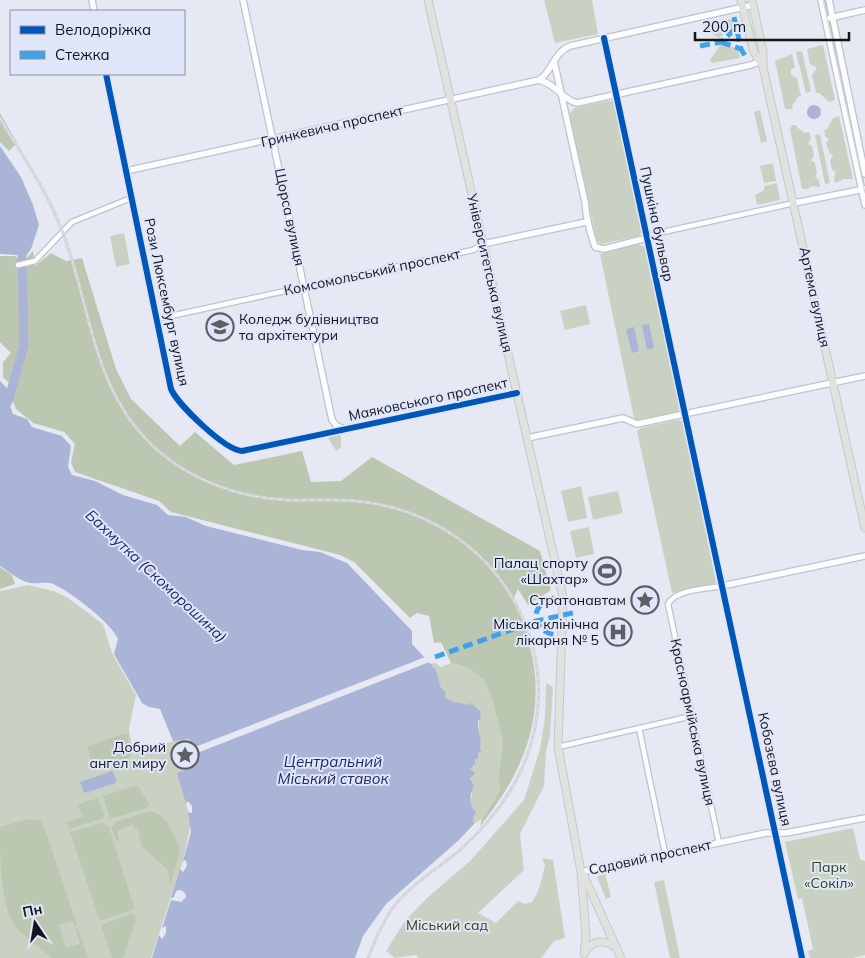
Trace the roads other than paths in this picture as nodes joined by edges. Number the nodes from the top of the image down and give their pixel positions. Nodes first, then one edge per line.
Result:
1 (243, 0) edge
2 (428, 0) edge
3 (821, 0) edge
4 (829, 0) edge
5 (752, 3) edge
6 (742, 4) edge
7 (865, 10) edge
8 (833, 17) junction
9 (825, 19) junction
10 (604, 38) junction
11 (554, 61) junction
12 (761, 64) junction
13 (106, 75) edge
14 (538, 80) junction
15 (560, 91) junction
16 (616, 94) junction
17 (451, 99) junction
18 (274, 139) junction
19 (126, 171) junction
20 (865, 174) edge
21 (863, 189) edge
22 (131, 198) junction
23 (794, 203) junction
24 (865, 205) edge
25 (586, 222) junction
26 (648, 238) junction
27 (483, 244) junction
28 (18, 265) dead end
29 (304, 286) junction
30 (157, 319) junction
31 (865, 376) edge
32 (834, 384) junction
33 (517, 393) junction
34 (686, 414) junction
35 (332, 420) junction
36 (344, 429) junction
37 (327, 433) junction
38 (527, 438) junction
39 (865, 528) edge
40 (865, 556) edge
41 (722, 586) junction
42 (692, 716) junction
43 (639, 728) junction
44 (558, 747) junction
45 (865, 818) edge
46 (776, 833) junction
47 (719, 843) junction
48 (665, 854) junction
49 (582, 872) junction
50 (618, 948) junction
51 (583, 956) edge
52 (621, 958) edge
53 (802, 958) edge

1 - 18 street, Щорса вулиця
2 - 17 main road, Університетська вулиця
3 - 9 street
4 - 8 street
5 - 6 street
5 - 12 main road, Артема вулиця
6 - 10 street
6 - 12 main road, Артема вулиця
7 - 8 street
8 - 9 street
8 - 20 street
9 - 21 street
10 - 11 street
10 - 16 street, Пушкіна бульвар
11 - 14 street
11 - 15 street
12 - 16 street
12 - 23 main road, Артема вулиця
13 - 19 street, Рози Люксембург вулиця
14 - 15 street
14 - 17 street, Гринкевича проспект
15 - 16 street
15 - 25 street
16 - 26 street, Пушкіна бульвар
17 - 18 street, Гринкевича проспект
17 - 27 main road, Університетська вулиця
18 - 19 street, Гринкевича проспект
18 - 29 street, Щорса вулиця
19 - 22 street, Рози Люксембург вулиця
21 - 23 street
21 - 24 street
22 - 28 street
22 - 30 street, Рози Люксембург вулиця
23 - 26 street
23 - 32 main road, Артема вулиця
25 - 26 street
25 - 27 street, Комсомольський проспект
26 - 34 street, Пушкіна бульвар
27 - 29 street, Комсомольський проспект
27 - 33 main road, Університетська вулиця
29 - 30 street, Комсомольський проспект
29 - 35 street, Щорса вулиця
30 - 37 street, Рози Люксембург вулиця
31 - 32 street
32 - 34 street
32 - 39 main road, Артема вулиця
33 - 36 street, Маяковського проспект
33 - 38 main road, Університетська вулиця
34 - 38 street
34 - 41 street, Пушкіна бульвар
35 - 36 street
35 - 37 street
36 - 37 street, Рози Люксембург вулиця
38 - 44 main road, Університетська вулиця
40 - 41 street
41 - 42 street, Красноармійська вулиця
41 - 46 street, Кобозєва вулиця
42 - 43 street
42 - 47 street, Красноармійська вулиця
43 - 44 street
43 - 48 street
44 - 49 main road, Університетська вулиця
45 - 46 street, Садовий проспект
46 - 47 street, Садовий проспект
46 - 53 street, Кобозєва вулиця
47 - 48 street, Садовий проспект
48 - 49 street, Садовий проспект
49 - 50 main road, Університетська вулиця
49 - 51 main road, Університетська вулиця
50 - 51 main road
50 - 52 main road, Університетська вулиця

